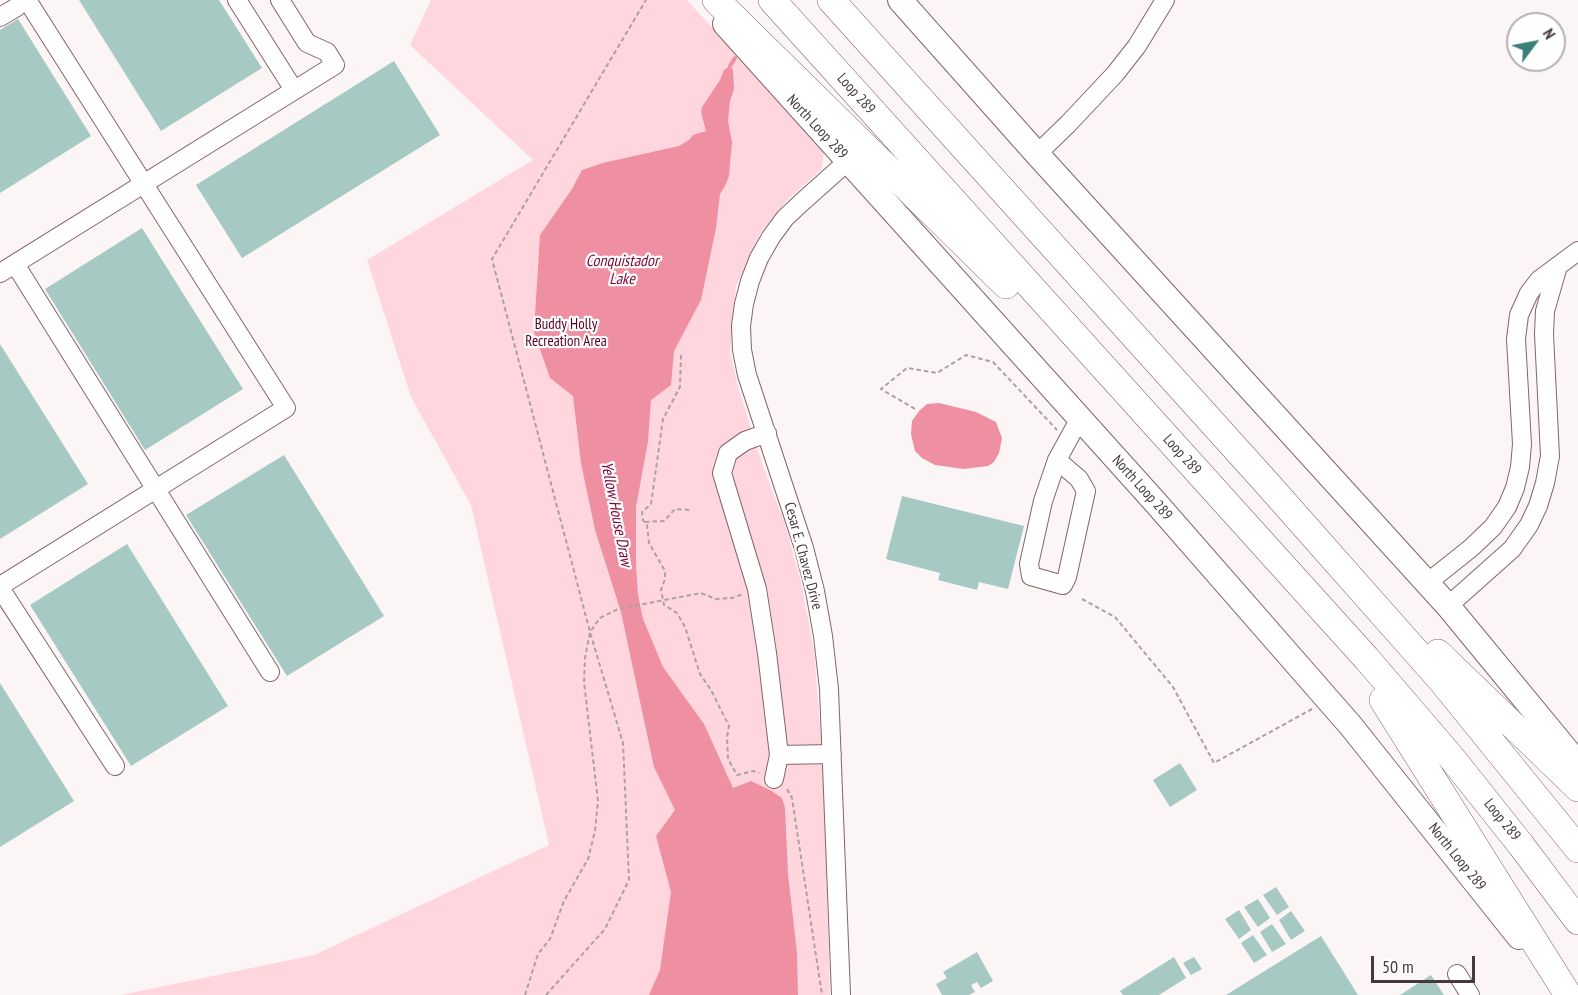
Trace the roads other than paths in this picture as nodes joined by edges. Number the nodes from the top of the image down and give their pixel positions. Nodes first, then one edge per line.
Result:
1 (237, 0) edge
2 (280, 0) edge
3 (703, 0) edge
4 (716, 0) edge
5 (772, 0) edge
6 (831, 0) edge
7 (900, 0) edge
8 (1165, 0) edge
9 (21, 2) edge
10 (0, 17) edge
11 (294, 90) junction
12 (1036, 154) junction
13 (848, 161) junction
14 (143, 184) junction
15 (1578, 251) edge
16 (1558, 266) junction
17 (7, 269) edge
18 (1080, 418) junction
19 (1159, 429) junction
20 (767, 433) junction
21 (1057, 460) junction
22 (1264, 480) junction
23 (157, 488) junction
24 (1427, 583) junction
25 (0, 587) edge
26 (1308, 594) junction
27 (1448, 606) junction
28 (270, 672) dead end
29 (832, 754) junction
30 (779, 755) junction
31 (1578, 764) edge
32 (115, 766) dead end
33 (774, 779) road end
34 (1578, 788) edge
35 (1578, 849) edge
36 (1578, 921) edge
37 (1457, 974) dead end
38 (841, 995) edge
39 (1470, 995) edge
40 (1556, 995) edge
41 (1568, 995) edge

1 - 11 street
2 - 11 street
3 - 13 main road, North Loop 289
4 - 19 highway
5 - 19 highway, Loop 289
6 - 22 highway
7 - 12 main road
8 - 12 street
9 - 10 street
9 - 14 street
11 - 14 street
12 - 24 main road
13 - 18 main road, North Loop 289
13 - 20 street, Cesar E. Chavez Drive
14 - 17 street
14 - 23 street
15 - 16 street
16 - 24 street
16 - 27 street
17 - 23 street
18 - 21 street
18 - 40 main road, North Loop 289
19 - 26 highway, Loop 289
20 - 29 street, Cesar E. Chavez Drive
20 - 30 street
21 - 21 street
22 - 34 highway
22 - 35 highway
23 - 25 street
23 - 28 street
24 - 27 main road
25 - 32 street
26 - 36 highway, Loop 289
26 - 41 highway
27 - 31 main road
29 - 30 street
29 - 38 street, Cesar E. Chavez Drive
30 - 33 street
37 - 39 street

